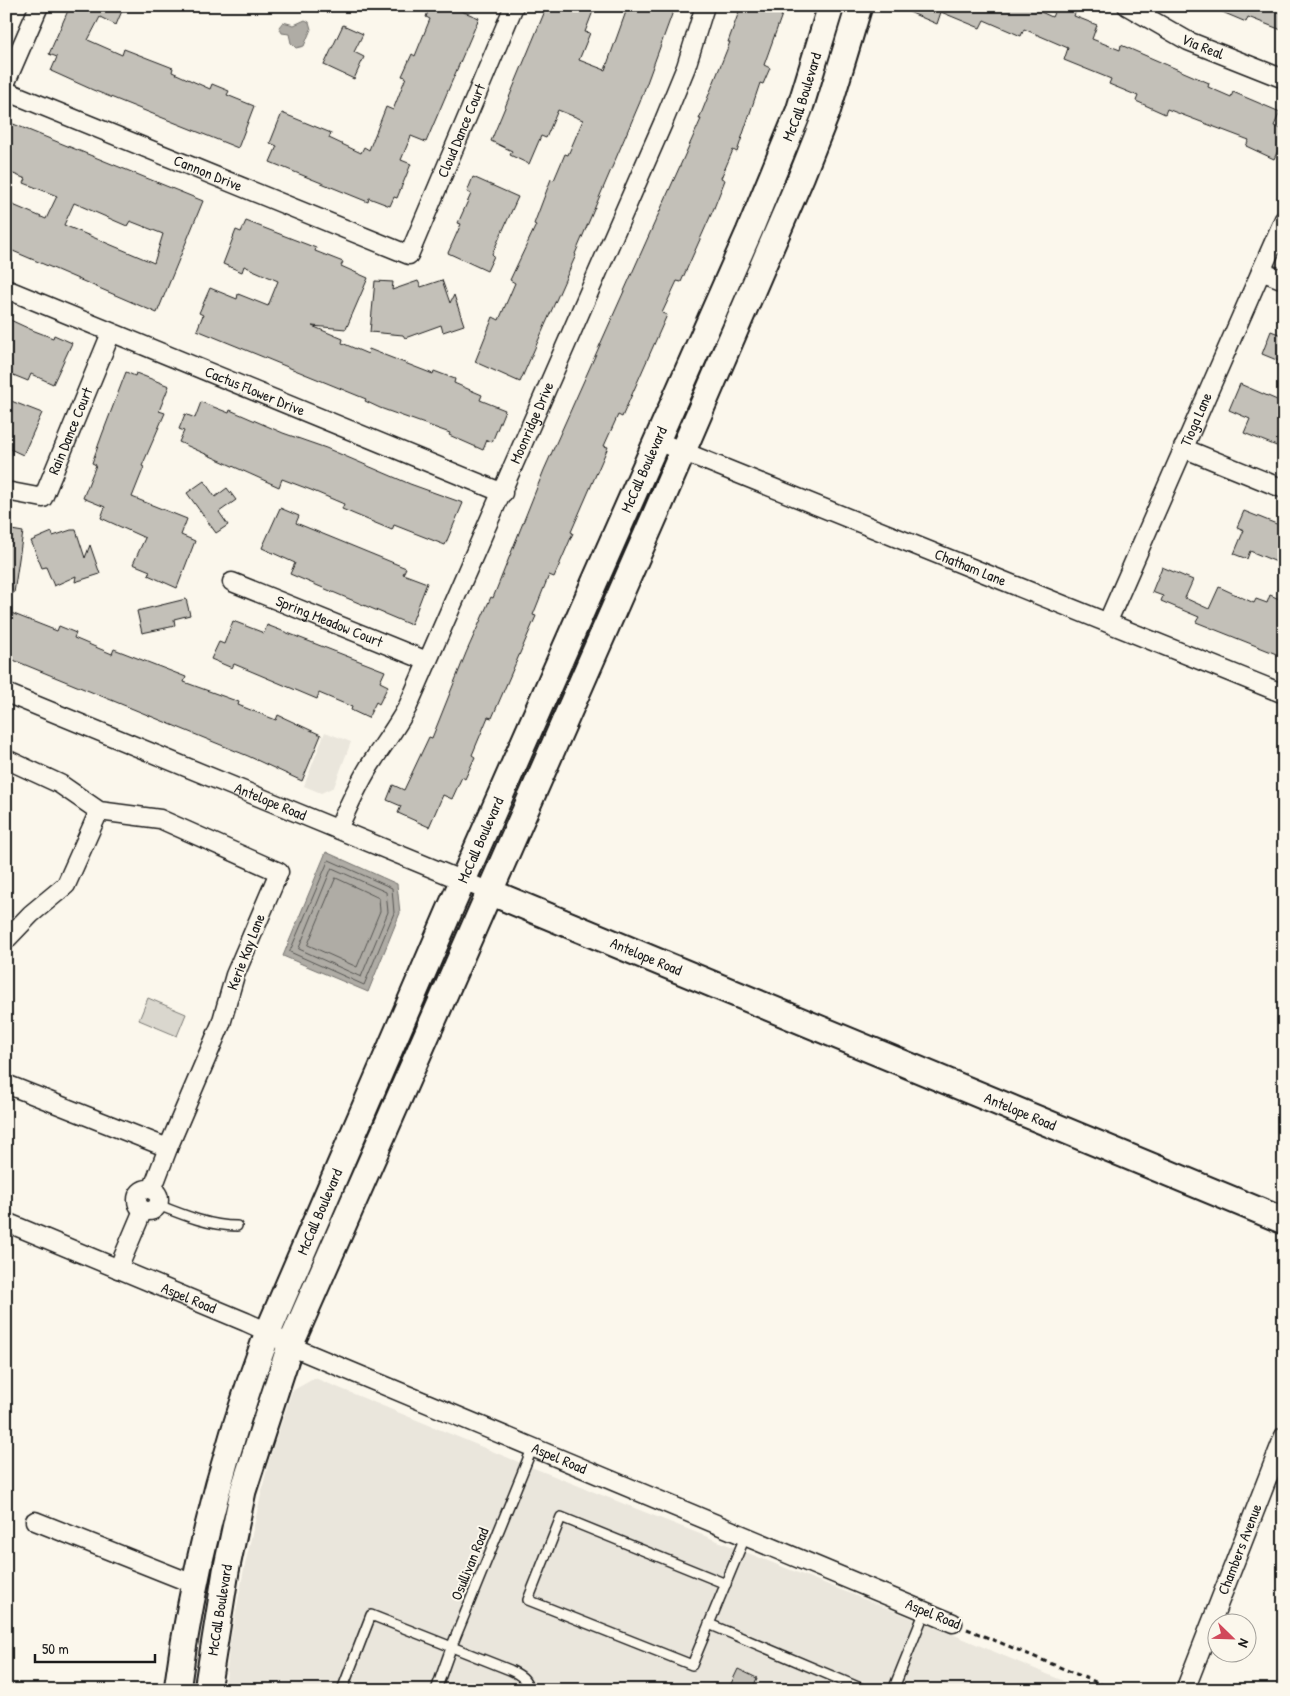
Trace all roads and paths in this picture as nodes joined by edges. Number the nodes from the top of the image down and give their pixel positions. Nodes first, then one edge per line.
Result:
1 (38, 6) edge
2 (514, 6) edge
3 (706, 6) edge
4 (831, 6) edge
5 (859, 6) edge
6 (1127, 6) edge
7 (1284, 79) edge
8 (6, 82) edge
9 (6, 91) edge
10 (1284, 218) edge
11 (409, 256) joint
12 (1261, 271) junction
13 (1284, 280) edge
14 (6, 289) edge
15 (111, 333) junction
16 (657, 441) junction
17 (1183, 448) junction
18 (683, 451) junction
19 (1284, 489) edge
20 (8, 492) edge
21 (503, 492) junction
22 (232, 582) dead end
23 (1108, 621) junction
24 (427, 661) junction
25 (6, 693) edge
26 (1284, 694) edge
27 (6, 759) edge
28 (99, 811) junction
29 (338, 829) junction
30 (463, 880) junction
31 (490, 892) junction
32 (6, 940) edge
33 (6, 1084) edge
34 (168, 1148) junction
35 (151, 1202) junction
36 (1284, 1221) edge
37 (6, 1222) edge
38 (237, 1226) dead end
39 (118, 1269) junction
40 (268, 1332) junction
41 (290, 1346) junction
42 (1284, 1436) edge
43 (532, 1448) junction
44 (35, 1522) dead end
45 (745, 1538) junction
46 (726, 1584) junction
47 (196, 1585) junction
48 (925, 1611) junction
49 (953, 1623) joint
50 (709, 1624) junction
51 (451, 1648) junction
52 (177, 1690) edge
53 (208, 1690) edge
54 (342, 1690) edge
55 (436, 1690) edge
56 (527, 1690) edge
57 (865, 1690) edge
58 (893, 1690) edge
59 (1114, 1690) edge
60 (1185, 1690) edge

1 - 8 street
2 - 11 street, Cloud Dance Court
3 - 21 street, Moonridge Drive
4 - 16 main road, McCall Boulevard
5 - 18 main road, McCall Boulevard
6 - 7 street, Via Real
9 - 11 street, Cannon Drive
10 - 12 street, Tioga Lane
12 - 13 street
12 - 17 street, Tioga Lane
14 - 15 street, Cactus Flower Drive
15 - 20 street, Rain Dance Court
15 - 21 street, Cactus Flower Drive
16 - 18 street, Chatham Lane
16 - 30 main road, McCall Boulevard
17 - 19 street
17 - 23 street, Tioga Lane
18 - 23 street, Chatham Lane
18 - 31 main road, McCall Boulevard
21 - 24 street, Moonridge Drive
22 - 24 street, Spring Meadow Court
23 - 26 street, Chatham Lane
24 - 29 street, Moonridge Drive
25 - 29 street, Antelope Road
27 - 28 street, Kerie Kay Lane
28 - 32 street
28 - 34 street, Kerie Kay Lane
29 - 30 street, Antelope Road
30 - 31 street, Antelope Road
30 - 40 main road, McCall Boulevard
31 - 36 main road, Antelope Road
31 - 41 main road, McCall Boulevard
33 - 34 street
34 - 35 street
35 - 38 lane
35 - 39 street
37 - 39 street, Aspel Road
39 - 40 street, Aspel Road
40 - 41 street, Aspel Road
40 - 47 main road, McCall Boulevard
41 - 43 street, Aspel Road
41 - 53 main road, McCall Boulevard
42 - 60 street, Chambers Avenue
43 - 45 street, Aspel Road
43 - 51 lane, Osullivan Road
44 - 47 street
45 - 46 lane
45 - 48 street, Aspel Road
46 - 50 lane
46 - 50 lane
47 - 52 main road, McCall Boulevard
48 - 49 street, Aspel Road
48 - 58 lane
49 - 59 path, Aspel Road
50 - 57 lane
51 - 54 lane
51 - 55 lane, Osullivan Road
51 - 56 lane

